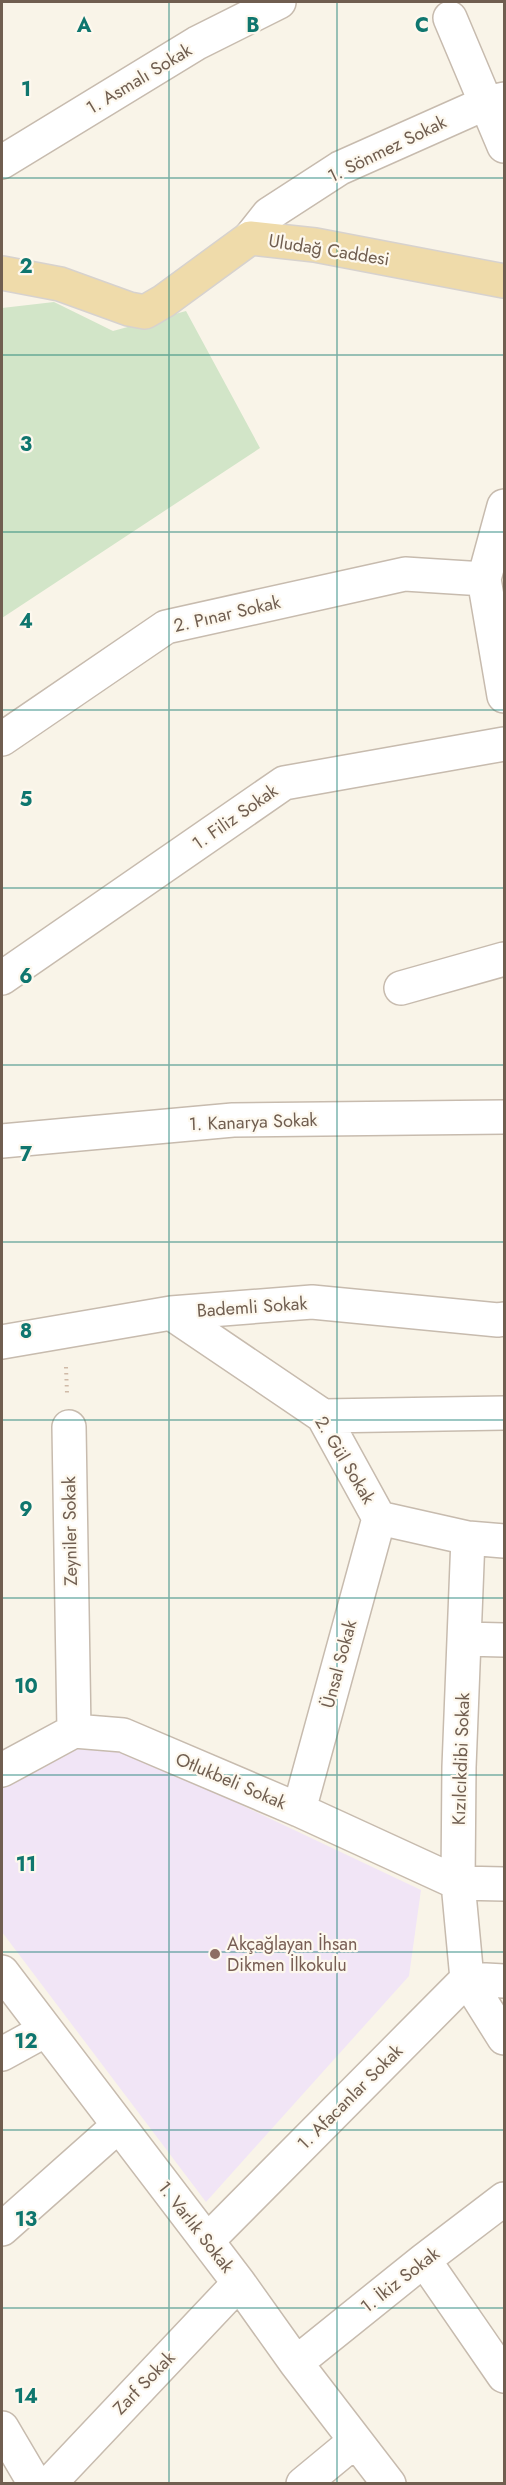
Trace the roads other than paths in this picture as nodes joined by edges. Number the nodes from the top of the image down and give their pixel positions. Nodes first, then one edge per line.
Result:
1 (279, 2) edge
2 (450, 18) dead end
3 (495, 101) edge
4 (504, 146) edge
5 (2, 162) edge
6 (250, 237) junction
7 (2, 273) edge
8 (504, 281) edge
9 (504, 506) edge
10 (484, 579) junction
11 (504, 696) edge
12 (2, 739) edge
13 (504, 744) edge
14 (504, 959) edge
15 (2, 978) edge
16 (401, 988) dead end
17 (504, 1117) edge
18 (2, 1141) edge
19 (171, 1313) junction
20 (502, 1327) edge
21 (2, 1342) edge
22 (504, 1413) edge
23 (323, 1416) junction
24 (69, 1426) road end
25 (379, 1518) junction
26 (468, 1538) junction
27 (504, 1541) edge
28 (465, 1639) junction
29 (504, 1640) edge
30 (74, 1731) junction
31 (2, 1770) edge
32 (299, 1809) junction
33 (458, 1883) junction
34 (504, 1884) edge
35 (2, 1972) edge
36 (467, 1979) junction
37 (504, 1981) edge
38 (44, 2031) junction
39 (504, 2038) edge
40 (2, 2054) edge
41 (118, 2126) junction
42 (504, 2199) edge
43 (2, 2229) edge
44 (207, 2241) junction
45 (424, 2260) junction
46 (239, 2283) junction
47 (296, 2363) junction
48 (504, 2376) edge
49 (2, 2428) edge
50 (355, 2441) junction
51 (35, 2484) edge
52 (49, 2484) edge
53 (303, 2484) edge
54 (389, 2484) edge

1 - 5 street, 1. Asmalı Sokak
2 - 3 street
3 - 4 street
3 - 6 street, 1. Sönmez Sokak
6 - 7 main road, Uludağ Caddesi
6 - 8 main road, Uludağ Caddesi
9 - 10 street
10 - 11 street
10 - 12 street, 2. Pınar Sokak
13 - 15 street, 1. Filiz Sokak
14 - 16 street
17 - 18 street, 1. Kanarya Sokak
19 - 20 street, Bademli Sokak
19 - 21 street, Bademli Sokak
19 - 23 street, 2. Gül Sokak
22 - 23 street
23 - 25 street, 2. Gül Sokak
24 - 30 street, Zeyniler Sokak
25 - 26 street, 2. Gül Sokak
25 - 32 street, Ünsal Sokak
26 - 27 street, 2. Gül Sokak
26 - 28 street, Kızılcıkdibi Sokak
28 - 29 street
28 - 33 street, Kızılcıkdibi Sokak
30 - 31 street
30 - 32 street, Otlukbeli Sokak
32 - 33 street, Otlukbeli Sokak
33 - 34 street
33 - 36 street, Kızılcıkdibi Sokak
35 - 38 street, 1. Varlık Sokak
36 - 37 street
36 - 39 street
36 - 44 street, 1. Afacanlar Sokak
38 - 40 street
38 - 41 street, 1. Varlık Sokak
41 - 43 street
41 - 44 street, 1. Varlık Sokak
42 - 45 street, 1. İkiz Sokak
44 - 46 street, 1. Varlık Sokak
45 - 47 street, 1. İkiz Sokak
45 - 48 street
46 - 47 street, 1. Varlık Sokak
46 - 52 street, Zarf Sokak
47 - 50 street, 1. Varlık Sokak
49 - 51 street
50 - 53 street
50 - 54 street, 1. Varlık Sokak

